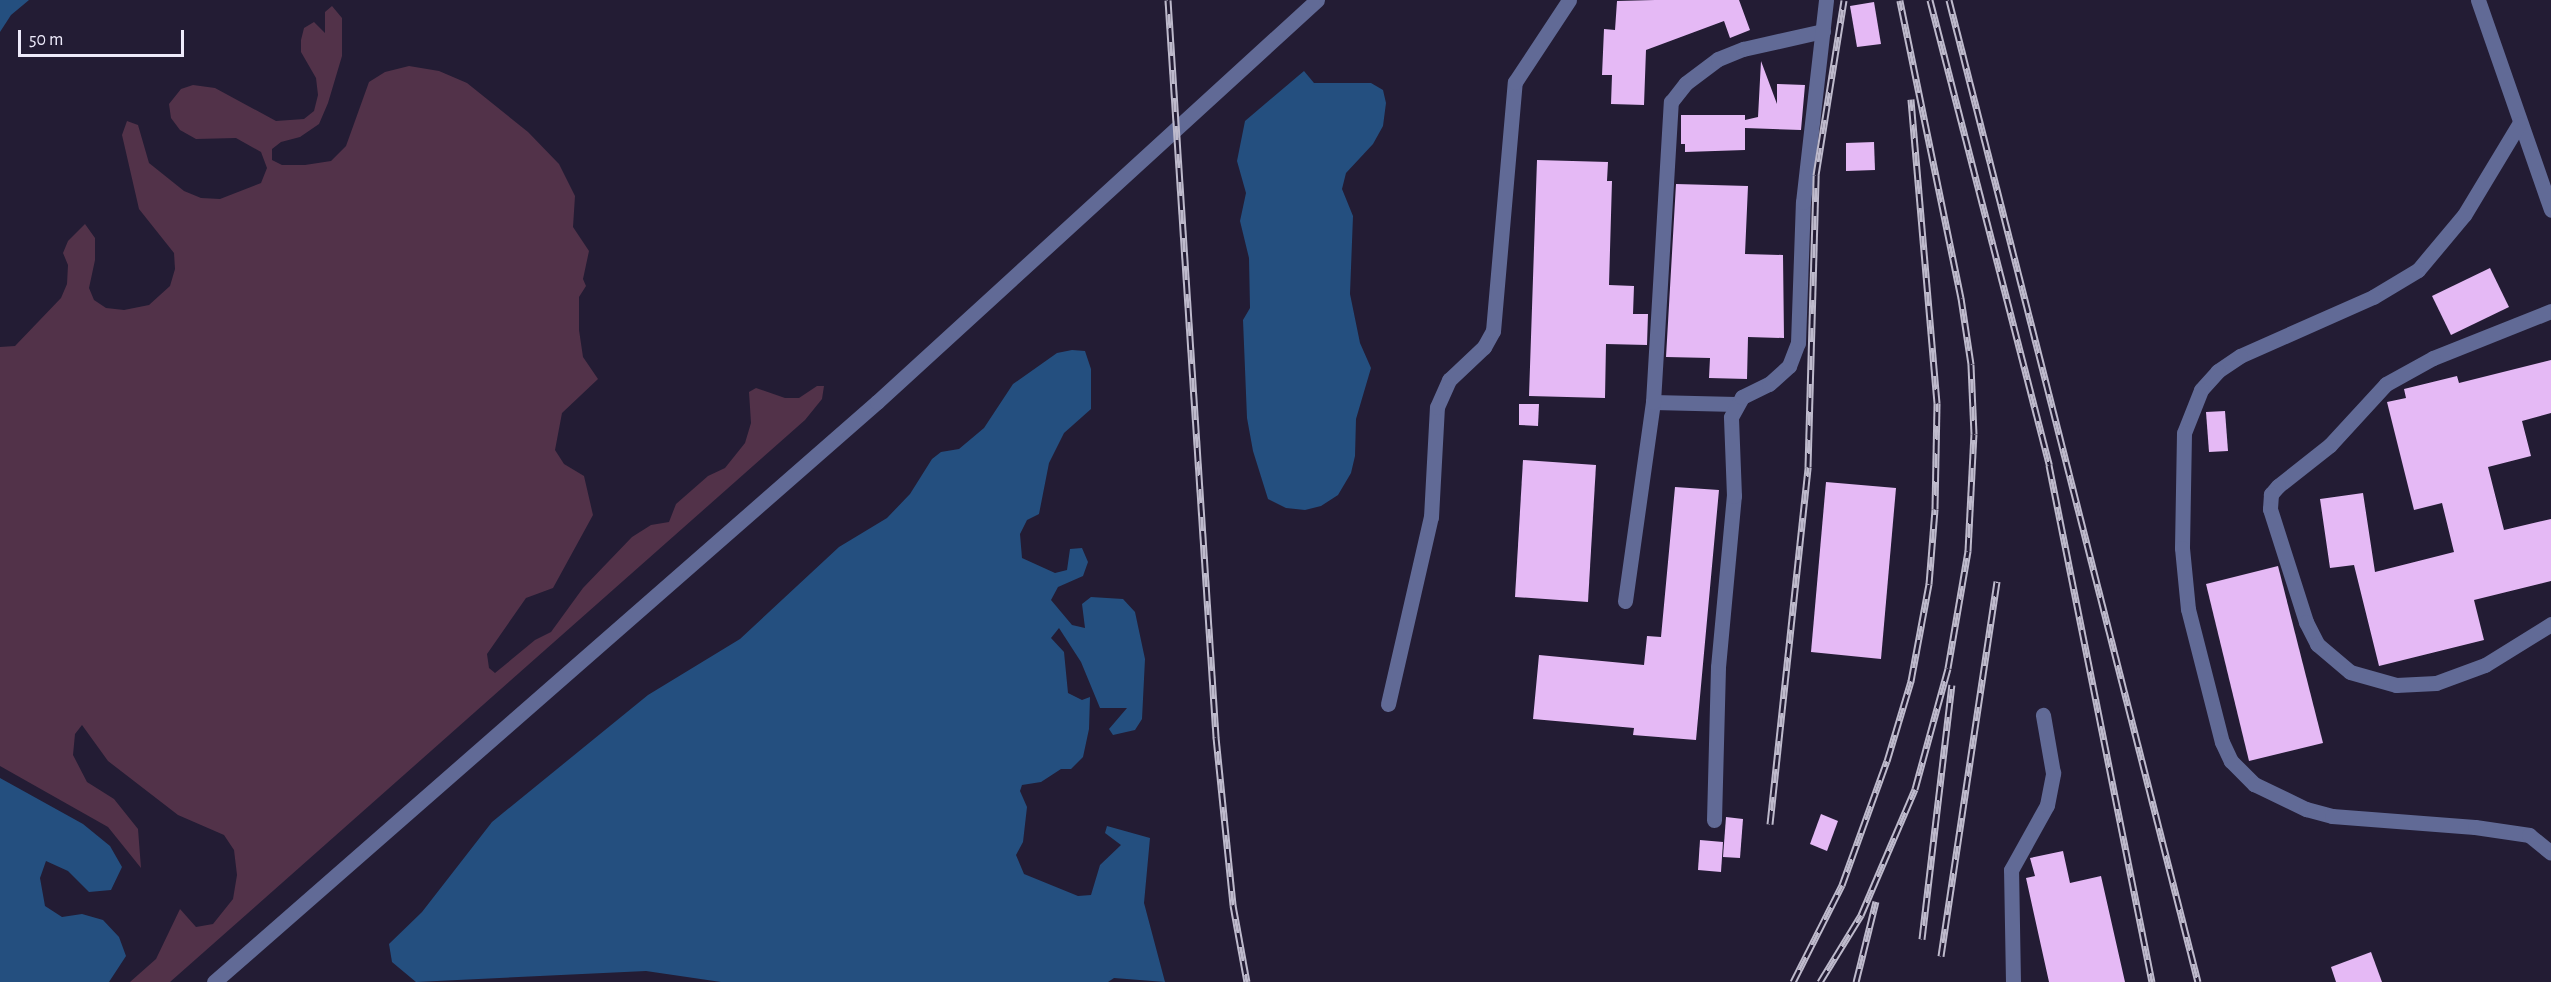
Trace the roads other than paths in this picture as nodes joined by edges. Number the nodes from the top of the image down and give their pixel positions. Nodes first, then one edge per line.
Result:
1 (1317, 0) edge
2 (1569, 0) edge
3 (1826, 0) edge
4 (2478, 0) edge
5 (1823, 31) junction
6 (2519, 124) junction
7 (2547, 182) edge
8 (2551, 210) edge
9 (2551, 311) edge
10 (1653, 402) junction
11 (1736, 404) junction
12 (1625, 601) dead end
13 (2551, 624) edge
14 (1388, 704) dead end
15 (2043, 715) dead end
16 (1714, 820) dead end
17 (2551, 853) edge
18 (2013, 981) edge
19 (214, 982) edge

1 - 19 street
2 - 14 street
3 - 5 street
4 - 6 street
5 - 10 street
5 - 11 street
6 - 7 street
6 - 17 street
7 - 8 street
9 - 13 street
10 - 11 street
10 - 12 street
11 - 16 street
15 - 18 street

